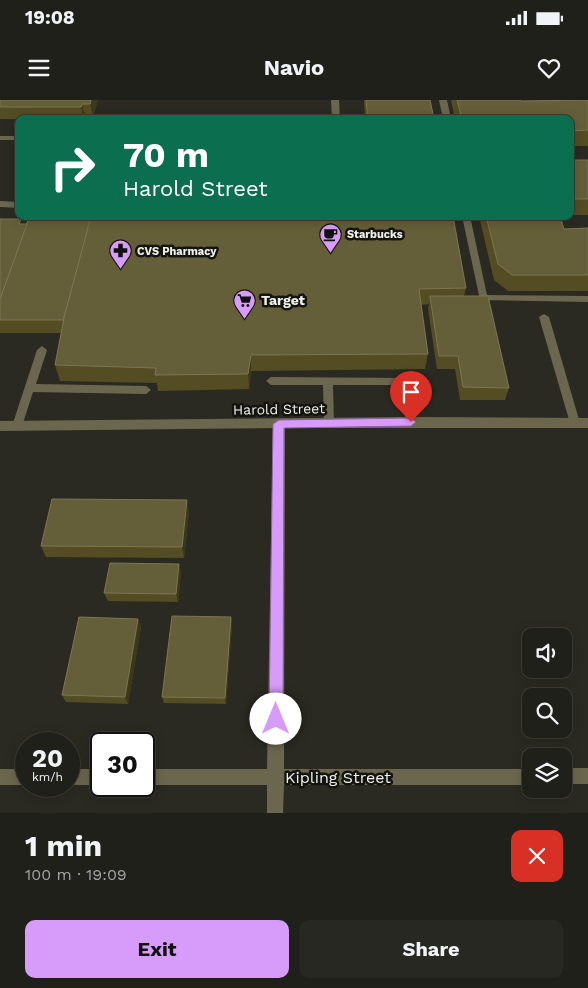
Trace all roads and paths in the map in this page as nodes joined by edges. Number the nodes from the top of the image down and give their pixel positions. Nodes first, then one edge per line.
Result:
1 (335, 100) edge
2 (443, 100) edge
3 (336, 115) edge
4 (446, 115) edge
5 (0, 138) edge
6 (15, 138) edge
7 (0, 204) edge
8 (15, 204) edge
9 (467, 220) edge
10 (588, 299) edge
11 (544, 317) dead end
12 (42, 350) dead end
13 (271, 381) dead end
14 (328, 381) junction
15 (30, 388) junction
16 (146, 390) edge
17 (411, 422) junction
18 (329, 423) junction
19 (575, 423) junction
20 (588, 423) edge
21 (279, 424) junction
22 (0, 426) edge
23 (17, 426) junction
24 (572, 776) edge
25 (588, 776) edge
26 (0, 777) edge
27 (15, 777) edge
28 (155, 777) edge
29 (522, 777) edge
30 (276, 778) junction
31 (275, 813) edge

1 - 3 lane
2 - 4 lane
5 - 6 lane
7 - 8 lane
9 - 10 lane
11 - 19 lane
12 - 15 lane
13 - 14 lane
14 - 17 lane
14 - 18 lane
15 - 16 lane
15 - 23 lane
17 - 18 street, Harold Street
17 - 19 street, Harold Street
18 - 21 street, Harold Street
19 - 20 street, Harold Street
21 - 23 street, Harold Street
21 - 30 street
22 - 23 street, Harold Street
24 - 25 street
26 - 27 street
28 - 30 street, Kipling Street
29 - 30 street, Kipling Street
30 - 31 street

